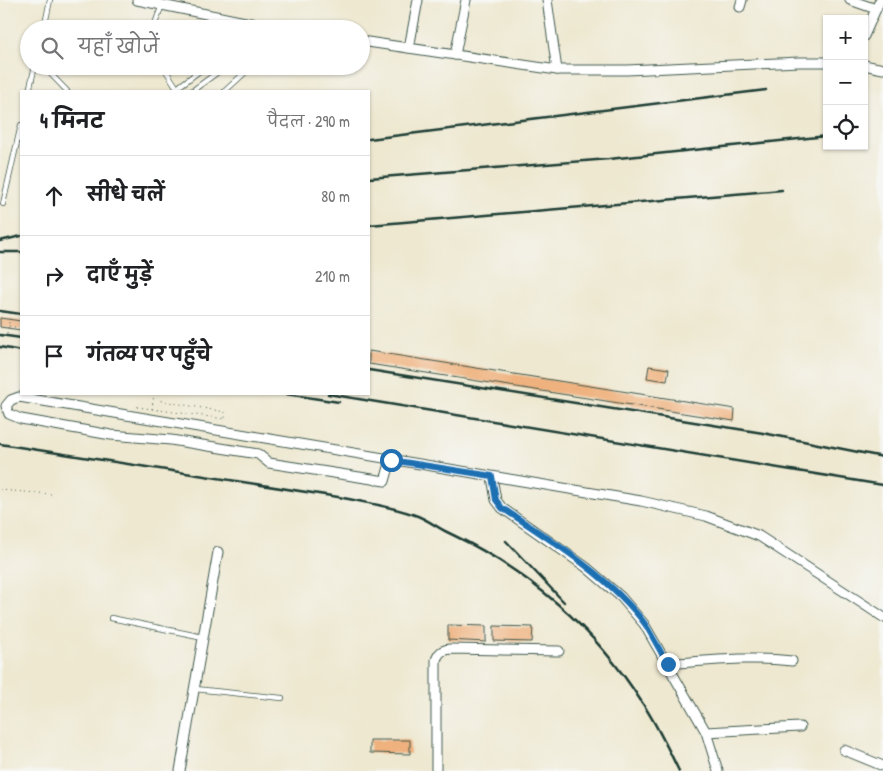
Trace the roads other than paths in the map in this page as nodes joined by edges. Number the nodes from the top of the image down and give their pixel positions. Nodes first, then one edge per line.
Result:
1 (50, 0) edge
2 (138, 0) edge
3 (418, 0) edge
4 (466, 0) edge
5 (547, 0) edge
6 (850, 0) edge
7 (178, 3) edge
8 (162, 4) junction
9 (878, 4) edge
10 (46, 20) edge
11 (156, 20) edge
12 (235, 20) edge
13 (868, 27) edge
14 (370, 42) edge
15 (410, 48) junction
16 (455, 56) junction
17 (823, 62) edge
18 (868, 66) edge
19 (883, 69) edge
20 (557, 70) junction
21 (33, 75) edge
22 (52, 75) edge
23 (168, 75) edge
24 (194, 75) edge
25 (214, 75) edge
26 (242, 75) edge
27 (29, 90) edge
28 (66, 90) edge
29 (175, 90) edge
30 (193, 90) edge
31 (226, 90) edge
32 (20, 135) edge
33 (3, 204) dead end
34 (391, 460) junction
35 (492, 476) junction
36 (218, 552) dead end
37 (883, 617) edge
38 (111, 618) dead end
39 (204, 637) junction
40 (559, 651) dead end
41 (792, 661) dead end
42 (668, 664) junction
43 (195, 688) junction
44 (282, 698) dead end
45 (800, 727) dead end
46 (706, 732) junction
47 (844, 750) dead end
48 (883, 766) edge
49 (180, 771) edge
50 (436, 771) edge
51 (718, 771) edge

1 - 10 lane
2 - 8 street
3 - 15 street
4 - 16 street
5 - 20 street
6 - 9 street
7 - 8 street
7 - 12 street
8 - 11 lane
9 - 13 street
14 - 15 street
15 - 16 street
16 - 20 street
17 - 20 street
18 - 19 street
21 - 27 lane
22 - 28 lane
23 - 29 lane
24 - 29 lane
25 - 30 lane
26 - 31 lane
32 - 33 lane
34 - 34 street
34 - 35 street
35 - 37 street
35 - 42 street
36 - 39 street
38 - 39 lane
39 - 43 street
40 - 50 street
41 - 42 street
42 - 46 street
43 - 44 lane
43 - 49 street
45 - 46 street
46 - 51 street
47 - 48 street

